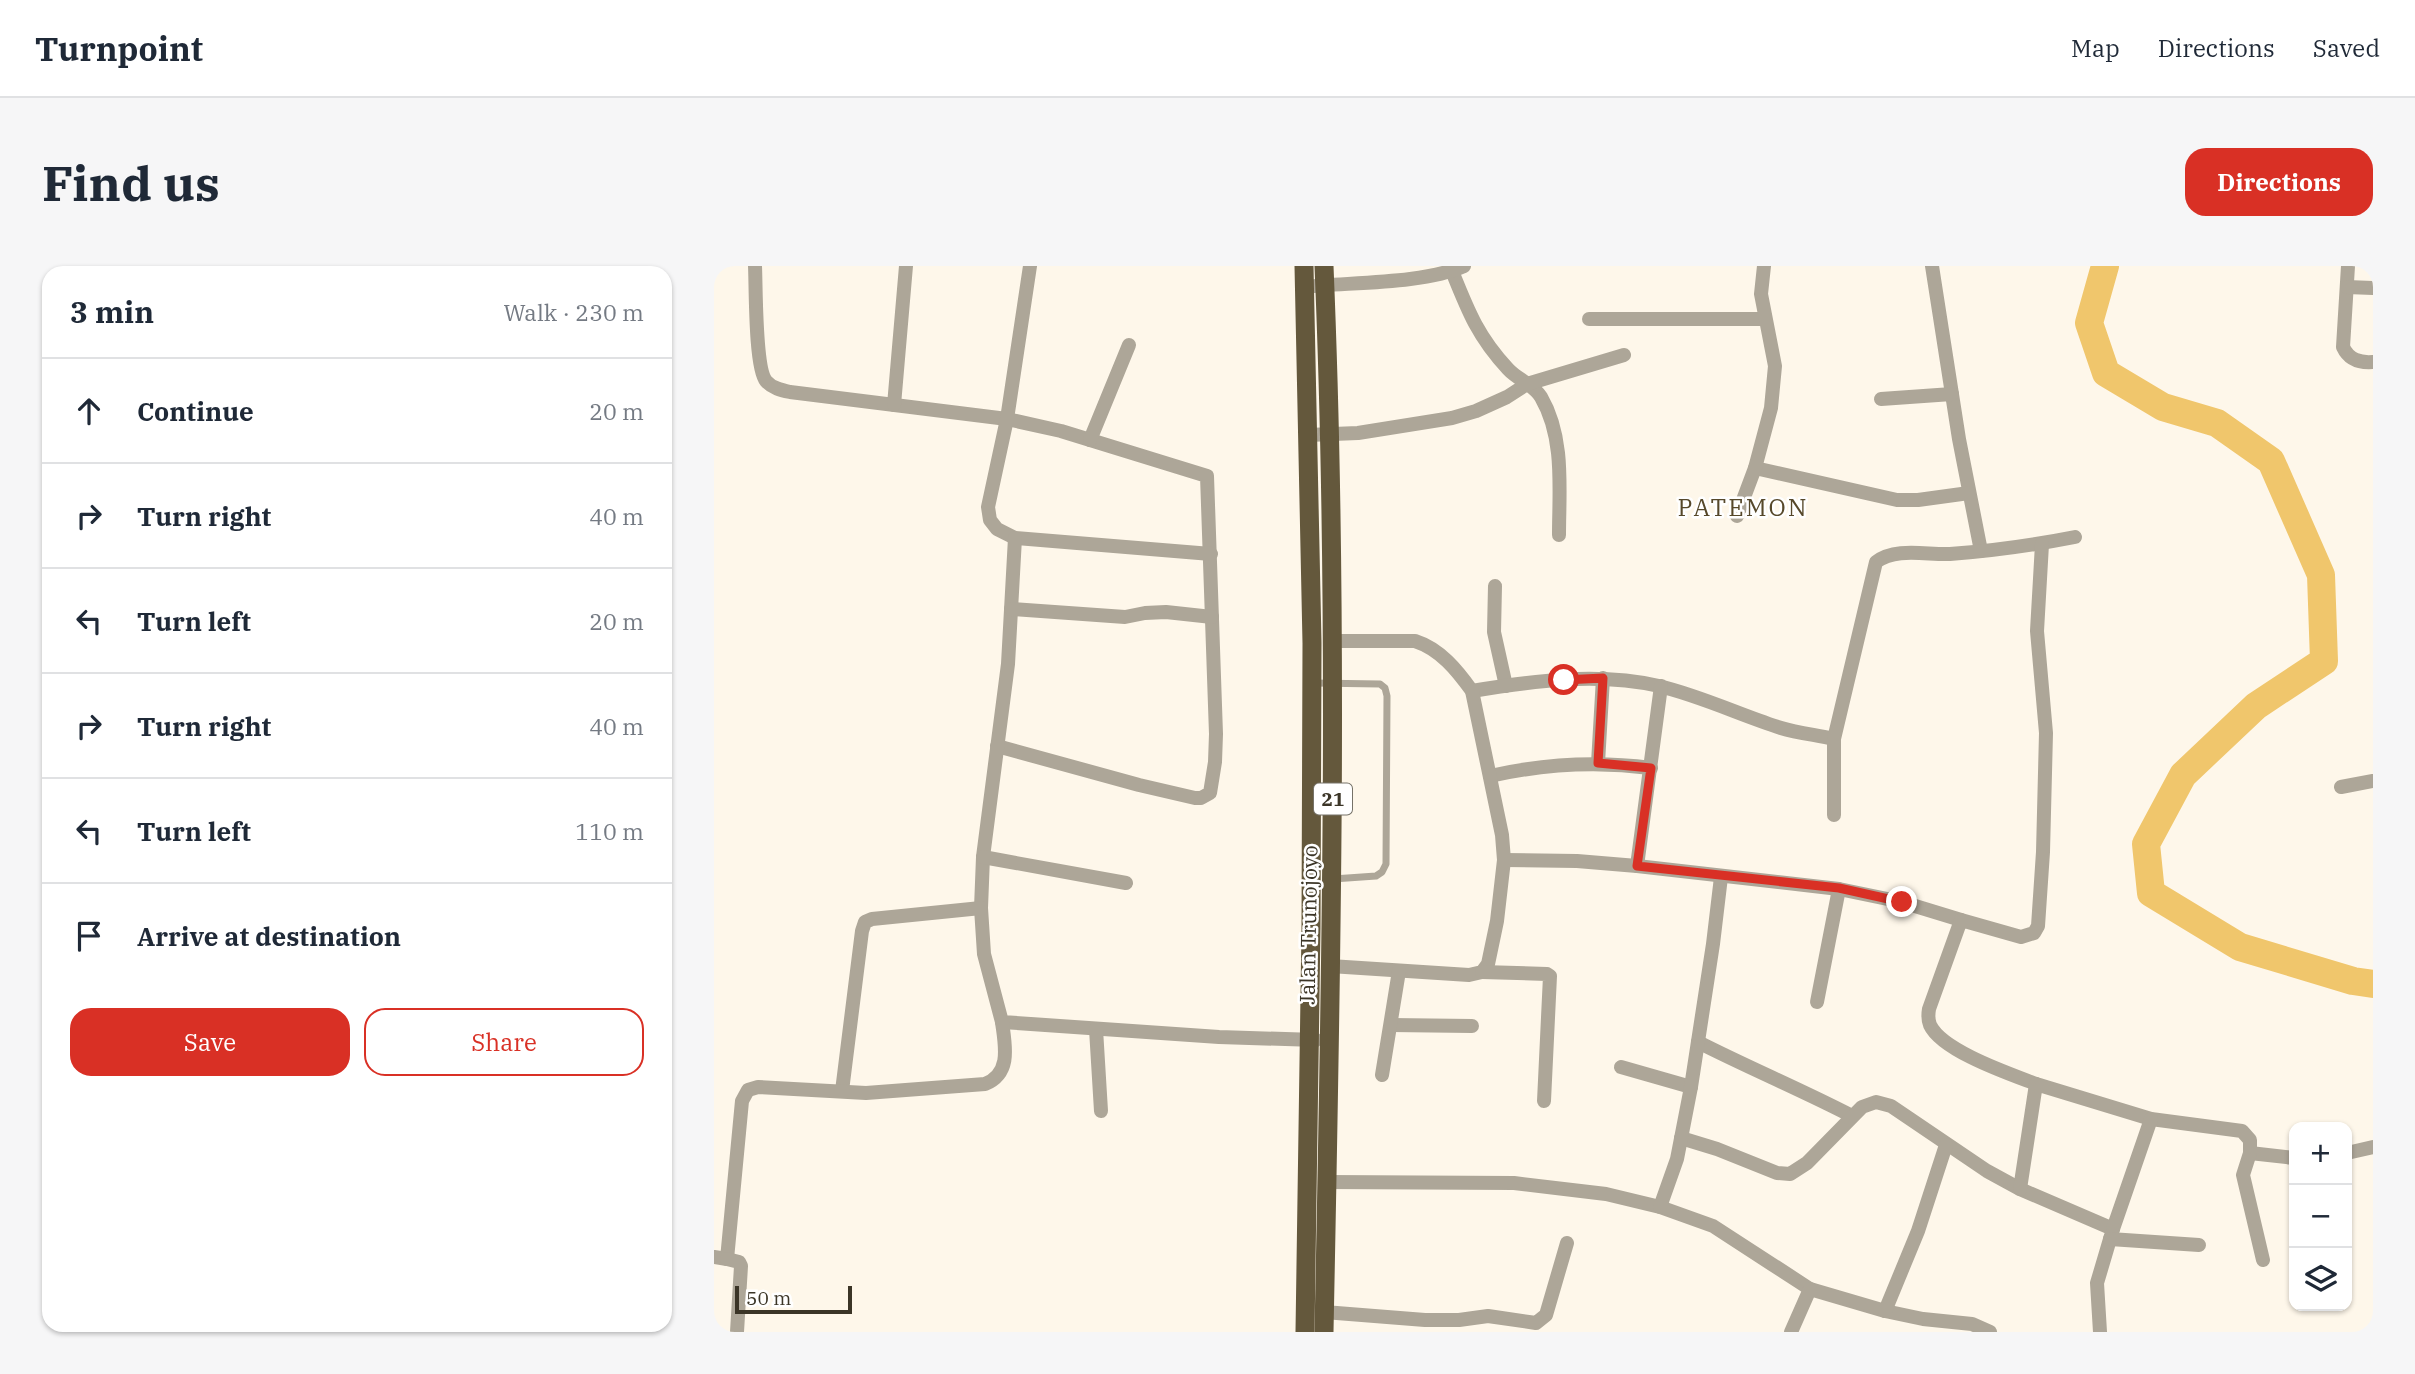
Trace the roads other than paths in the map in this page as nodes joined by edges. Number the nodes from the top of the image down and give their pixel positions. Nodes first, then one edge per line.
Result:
1 (755, 266) edge
2 (906, 266) edge
3 (1030, 266) edge
4 (1304, 266) edge
5 (1764, 266) edge
6 (1932, 266) edge
7 (2348, 266) edge
8 (1458, 269) edge
9 (1325, 275) edge
10 (1304, 287) junction
11 (2347, 287) junction
12 (2373, 288) edge
13 (1589, 318) dead end
14 (1765, 319) junction
15 (1129, 345) dead end
16 (1624, 355) dead end
17 (2373, 362) edge
18 (1527, 384) junction
19 (1952, 394) junction
20 (1881, 399) dead end
21 (894, 405) junction
22 (1007, 419) junction
23 (1308, 435) junction
24 (1330, 435) junction
25 (1090, 440) junction
26 (1755, 468) junction
27 (1969, 493) junction
28 (1737, 516) dead end
29 (1559, 535) dead end
30 (2075, 537) dead end
31 (1015, 538) junction
32 (2042, 544) junction
33 (1980, 551) junction
34 (1211, 554) junction
35 (1495, 586) dead end
36 (1011, 609) junction
37 (1212, 617) junction
38 (1333, 640) junction
39 (1603, 678) junction
40 (1333, 682) junction
41 (1312, 683) junction
42 (1506, 686) junction
43 (1661, 686) junction
44 (1472, 691) junction
45 (1834, 738) junction
46 (996, 746) junction
47 (1598, 763) junction
48 (1651, 768) junction
49 (1490, 776) junction
50 (2373, 781) edge
51 (2341, 787) dead end
52 (1834, 815) dead end
53 (983, 857) junction
54 (1504, 860) junction
55 (1637, 866) junction
56 (1721, 877) junction
57 (1311, 880) junction
58 (1332, 880) junction
59 (1126, 883) dead end
60 (1839, 888) junction
61 (981, 908) junction
62 (1961, 920) junction
63 (1331, 967) junction
64 (1399, 971) junction
65 (1482, 972) junction
66 (1817, 1002) dead end
67 (1002, 1021) junction
68 (1391, 1026) junction
69 (1472, 1026) dead end
70 (1096, 1029) junction
71 (1309, 1040) junction
72 (1330, 1040) junction
73 (1698, 1042) junction
74 (1621, 1067) dead end
75 (1381, 1075) dead end
76 (2036, 1084) junction
77 (1691, 1087) junction
78 (842, 1091) junction
79 (1544, 1101) dead end
80 (1101, 1111) dead end
81 (1852, 1116) junction
82 (2151, 1119) junction
83 (1681, 1138) junction
84 (1946, 1145) junction
85 (2373, 1147) edge
86 (2352, 1152) edge
87 (2250, 1153) junction
88 (2289, 1157) edge
89 (1327, 1182) junction
90 (2020, 1189) junction
91 (1660, 1207) junction
92 (2111, 1234) junction
93 (1567, 1243) dead end
94 (2199, 1245) dead end
95 (720, 1258) edge
96 (2263, 1260) dead end
97 (1810, 1289) junction
98 (1885, 1311) junction
99 (1324, 1322) edge
100 (737, 1332) edge
101 (1305, 1332) edge
102 (1791, 1332) edge
103 (1990, 1332) edge
104 (2100, 1332) edge

1 - 21 street
2 - 21 street
3 - 22 street
4 - 10 highway, Jalan Trunojoyo / 21
5 - 14 street
6 - 19 street
7 - 11 street
8 - 9 street
8 - 18 street
9 - 10 street
9 - 24 highway, Jalan Trunojoyo / 21
10 - 23 highway, Jalan Trunojoyo / 21
11 - 12 street
11 - 17 street
13 - 14 street
14 - 26 street
15 - 25 street
16 - 18 street
18 - 24 street
18 - 29 street
19 - 20 street
19 - 27 street
21 - 22 street
22 - 25 street
22 - 31 street
23 - 24 street
23 - 41 highway, Jalan Trunojoyo / 21
24 - 38 highway, Jalan Trunojoyo / 21
25 - 34 street
26 - 27 street
26 - 28 street
27 - 33 street
30 - 32 street
31 - 34 street
31 - 36 street
32 - 33 street
32 - 62 street
33 - 45 street
34 - 37 street
35 - 42 street
36 - 37 street
36 - 46 street
37 - 46 street
38 - 40 highway, Jalan Trunojoyo / 21
38 - 44 street
39 - 42 street
39 - 43 street
39 - 47 street
40 - 41 lane
40 - 58 highway, Jalan Trunojoyo / 21
40 - 58 lane
41 - 57 highway, Jalan Trunojoyo / 21
42 - 44 street
43 - 45 street
43 - 48 street
44 - 49 street
45 - 52 street
46 - 53 street
47 - 48 street
47 - 49 street
48 - 55 street
49 - 54 street
50 - 51 street
53 - 59 street
53 - 61 street
54 - 55 street
54 - 65 street
55 - 56 street
56 - 60 street
56 - 73 street
57 - 58 lane
57 - 71 highway, Jalan Trunojoyo / 21
58 - 63 highway, Jalan Trunojoyo / 21
60 - 62 street
60 - 66 street
61 - 67 street
61 - 78 street
62 - 76 street
63 - 64 street
63 - 72 highway, Jalan Trunojoyo / 21
64 - 65 street
64 - 68 street
65 - 79 street
67 - 70 street
67 - 78 street
68 - 69 street
68 - 75 street
70 - 71 street
70 - 80 street
71 - 72 street
71 - 101 highway, Jalan Trunojoyo / 21
72 - 89 highway, Jalan Trunojoyo / 21
73 - 77 street
73 - 81 street
74 - 77 street
76 - 82 street
76 - 90 street
77 - 83 street
78 - 95 street
81 - 83 street
81 - 84 street
82 - 87 street
82 - 92 street
83 - 91 street
84 - 90 street
84 - 98 street
85 - 86 street
87 - 88 street
87 - 96 street
89 - 91 street
89 - 99 highway, Jalan Trunojoyo / 21
90 - 92 street
91 - 97 street
92 - 94 street
92 - 104 street
93 - 99 street
95 - 100 street
97 - 98 street
97 - 102 street
98 - 103 street

